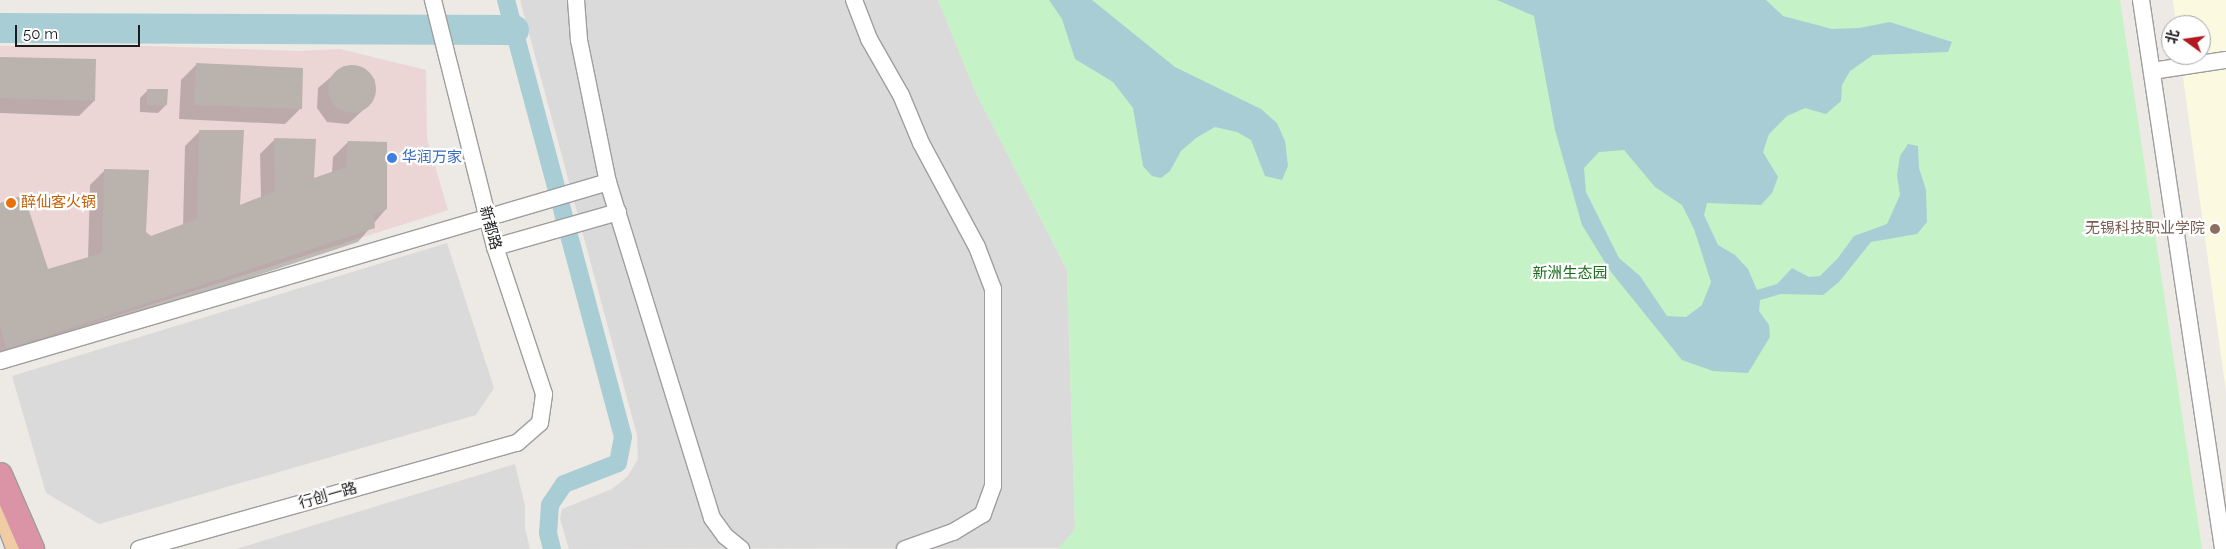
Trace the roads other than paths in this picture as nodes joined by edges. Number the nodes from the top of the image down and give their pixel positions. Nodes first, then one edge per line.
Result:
1 (434, 0) edge
2 (576, 0) edge
3 (854, 0) edge
4 (2141, 0) edge
5 (2226, 60) edge
6 (2152, 71) junction
7 (601, 184) junction
8 (618, 212) junction
9 (486, 217) junction
10 (495, 247) junction
11 (0, 361) edge
12 (517, 443) joint
13 (0, 475) edge
14 (0, 505) edge
15 (17, 549) edge
16 (32, 549) edge
17 (140, 549) edge
18 (741, 549) edge
19 (905, 549) edge
20 (2223, 549) edge

1 - 9 street, 新都路
2 - 7 street
3 - 19 street
4 - 6 street
5 - 6 street
6 - 20 street
7 - 8 street
7 - 9 street
8 - 10 street
8 - 18 street
9 - 10 street, 新都路
9 - 11 street
10 - 12 street, 新都路
12 - 17 street, 行创一路
13 - 16 highway
14 - 15 main road

